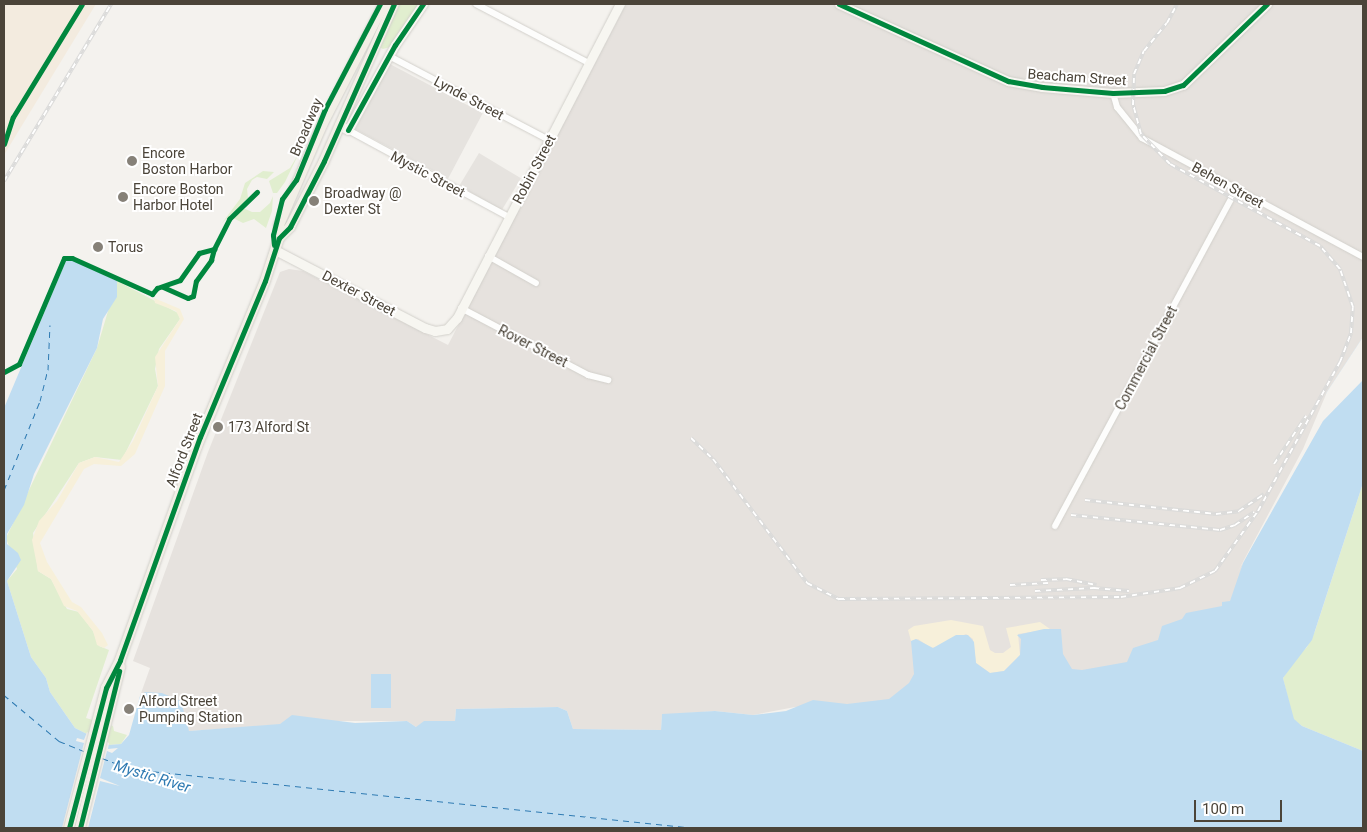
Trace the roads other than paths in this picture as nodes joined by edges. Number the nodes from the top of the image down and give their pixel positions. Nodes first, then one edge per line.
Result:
1 (384, 4) edge
2 (394, 4) edge
3 (424, 4) edge
4 (476, 4) edge
5 (620, 4) edge
6 (840, 4) edge
7 (1267, 4) edge
8 (388, 56) junction
9 (589, 63) junction
10 (1113, 93) junction
11 (344, 127) junction
12 (549, 140) junction
13 (1236, 190) junction
14 (509, 217) junction
15 (279, 238) junction
16 (275, 250) junction
17 (488, 256) junction
18 (1363, 257) edge
19 (536, 283) dead end
20 (461, 308) junction
21 (444, 330) joint
22 (608, 380) dead end
23 (1055, 526) dead end
24 (120, 660) junction
25 (70, 828) edge
26 (80, 828) edge

1 - 15 main road, Broadway
2 - 11 main road, Broadway
3 - 8 main road
4 - 9 street
5 - 9 main road, Robin Street
6 - 10 main road, Beacham Street
7 - 10 main road, Beacham Street
8 - 11 main road
8 - 12 street, Lynde Street
9 - 12 main road, Robin Street
10 - 13 street, Behen Street
11 - 14 street, Mystic Street
11 - 15 main road, Broadway
12 - 14 main road, Robin Street
13 - 18 street, Behen Street
13 - 23 street, Commercial Street
14 - 17 main road, Robin Street
15 - 16 main road, Broadway
16 - 21 main road, Dexter Street
16 - 24 main road, Alford Street
17 - 19 street
17 - 20 main road, Robin Street
20 - 21 main road, Robin Street
20 - 22 street, Rover Street
24 - 25 main road, Alford Street
24 - 26 main road, Alford Street

